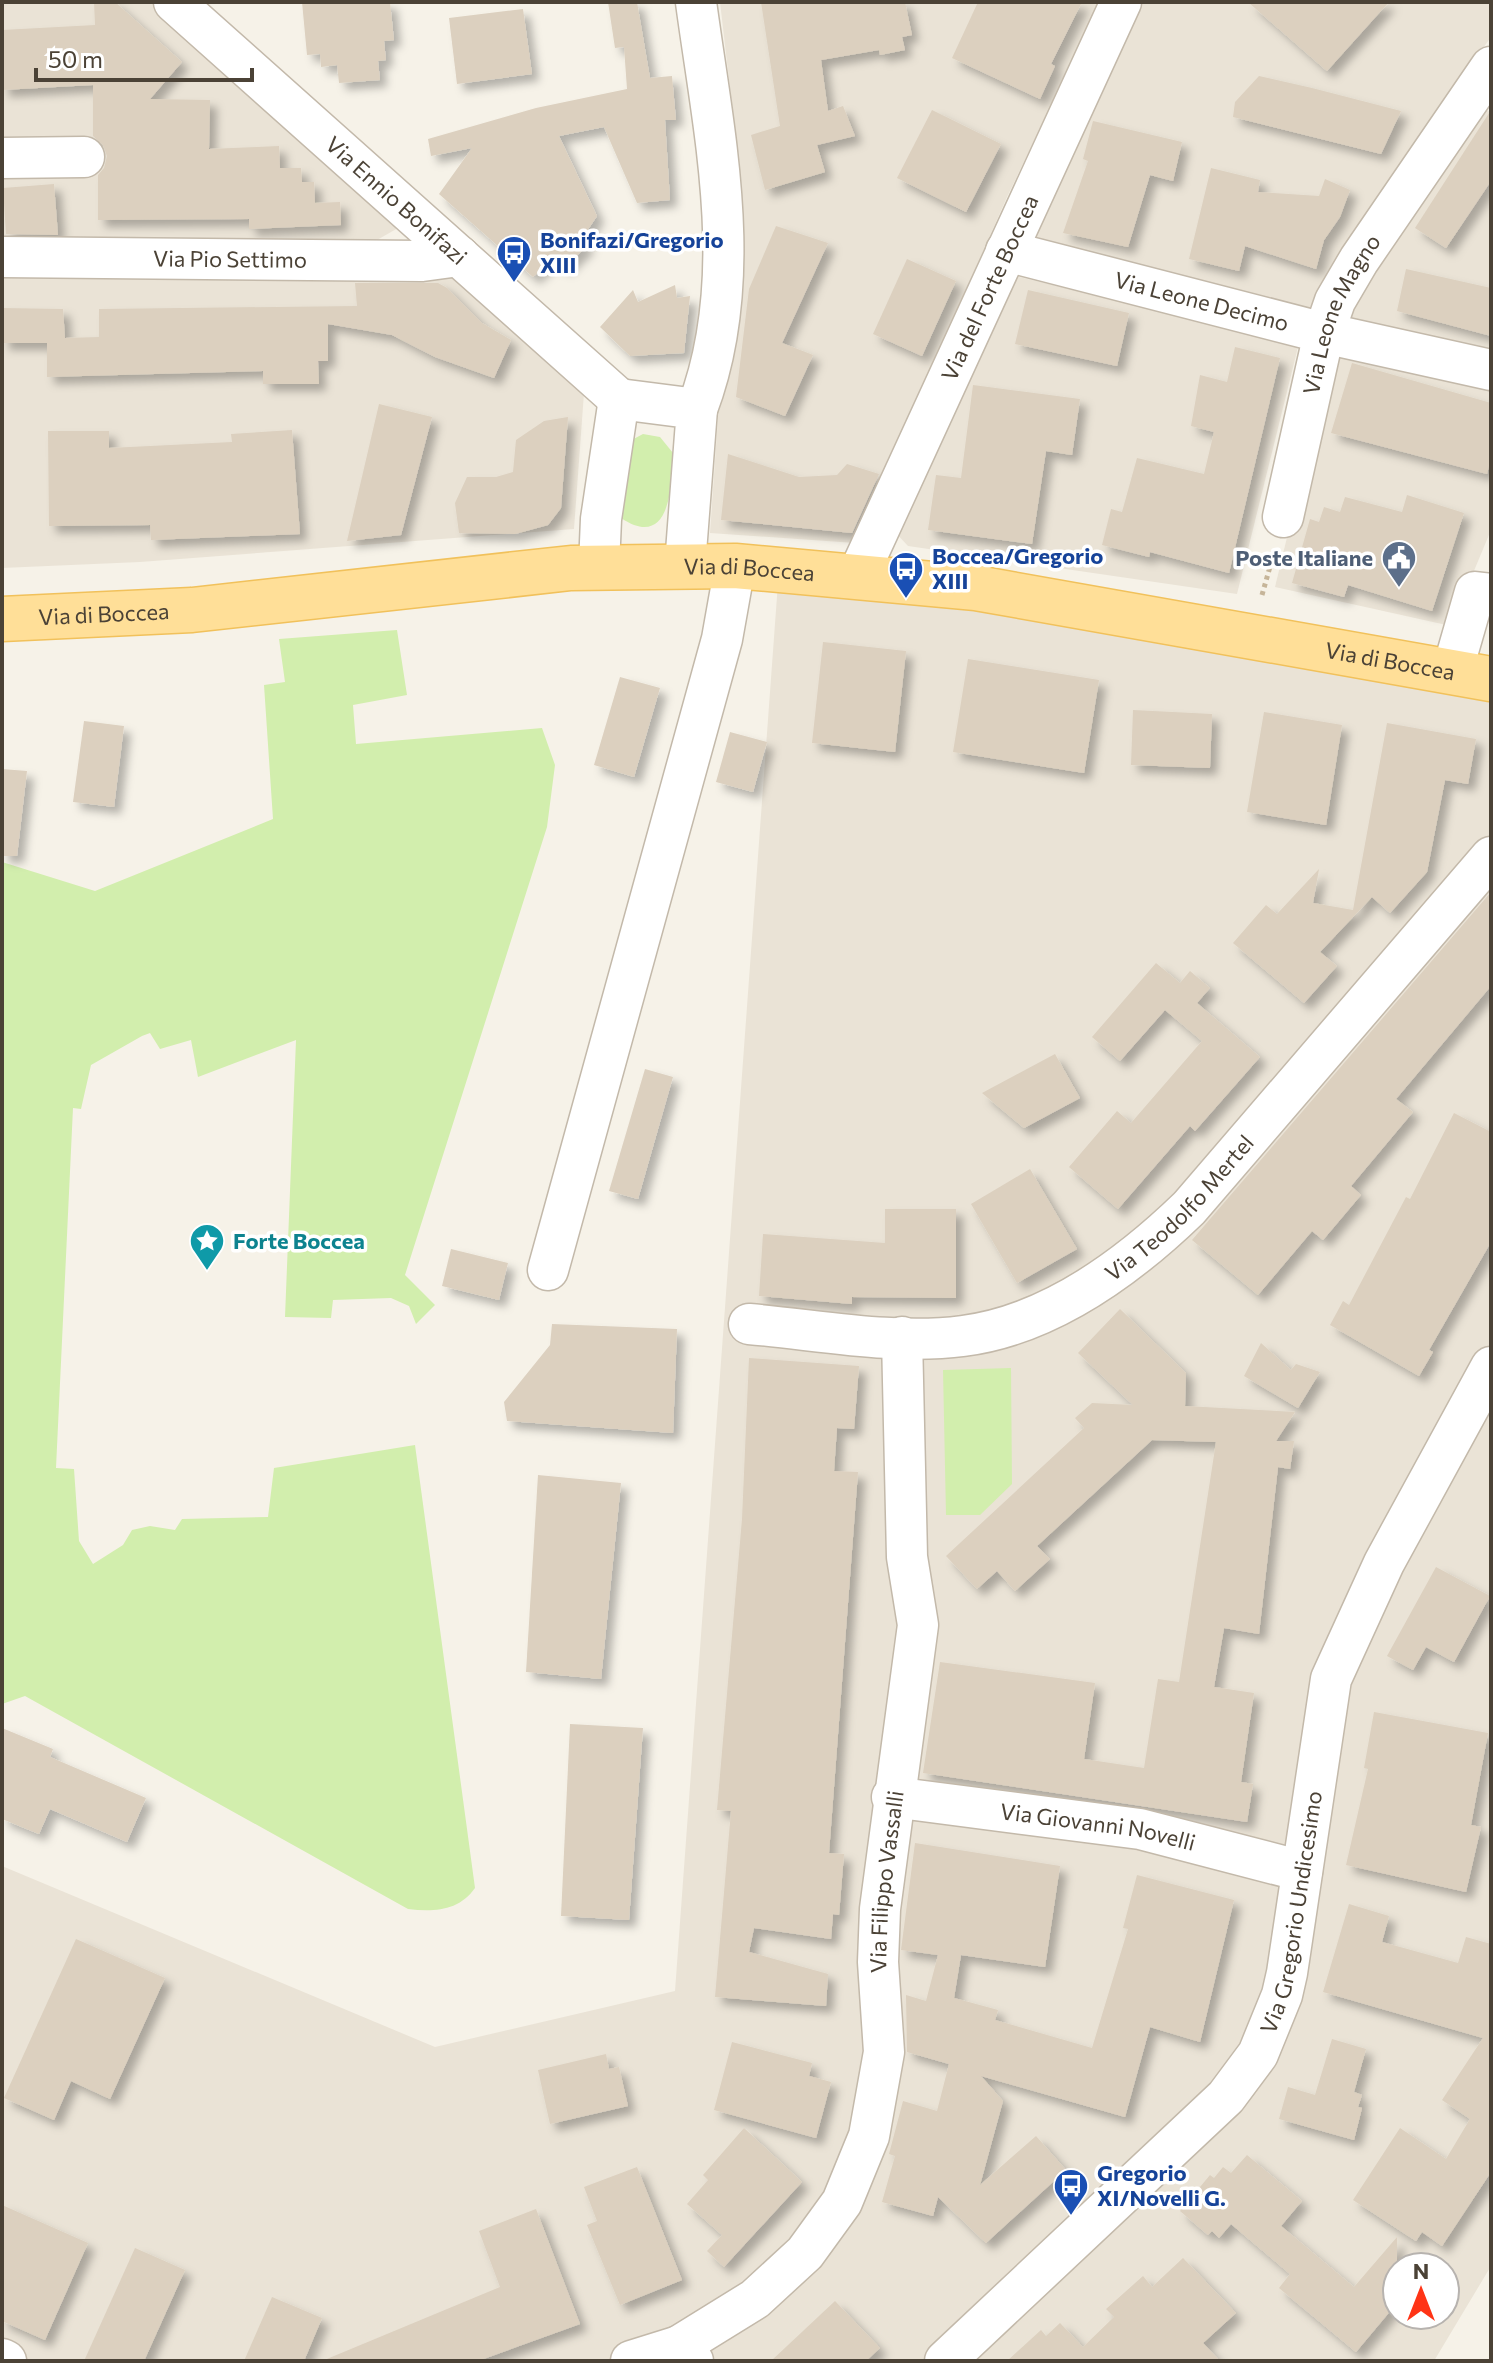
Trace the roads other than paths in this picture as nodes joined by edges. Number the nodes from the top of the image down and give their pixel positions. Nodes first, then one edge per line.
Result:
1 (174, 2) edge
2 (696, 2) edge
3 (1121, 2) edge
4 (1485, 89) edge
5 (84, 157) dead end
6 (2, 158) edge
7 (1006, 251) junction
8 (459, 256) junction
9 (2, 257) edge
10 (1324, 333) junction
11 (1491, 370) edge
12 (619, 399) junction
13 (697, 409) junction
14 (1283, 517) road end
15 (685, 565) junction
16 (599, 566) junction
17 (735, 566) junction
18 (858, 575) junction
19 (1491, 594) edge
20 (2, 619) edge
21 (1471, 675) edge
22 (1491, 857) edge
23 (548, 1270) dead end
24 (749, 1324) dead end
25 (902, 1337) junction
26 (1491, 1367) edge
27 (892, 1797) junction
28 (1302, 1871) junction
29 (686, 2353) edge
30 (631, 2361) edge
31 (945, 2361) edge

1 - 8 street, Via Ennio Bonifazi
2 - 13 street
3 - 7 street, Via del Forte Boccea
4 - 10 street, Via Leone Magno
5 - 6 street
7 - 10 street, Via Leone Decimo
7 - 18 street, Via del Forte Boccea
8 - 9 street, Via Pio Settimo
8 - 12 street, Via Ennio Bonifazi
10 - 11 street, Via Leone Decimo
10 - 14 street, Via Leone Magno
12 - 13 street
12 - 16 street
13 - 15 street
15 - 16 main road, Via di Boccea
15 - 17 main road, Via di Boccea
16 - 20 main road, Via di Boccea
17 - 18 main road, Via di Boccea
17 - 23 street
18 - 21 main road, Via di Boccea
19 - 21 street
22 - 25 street, Via Teodolfo Mertel
24 - 25 street, Via Teodolfo Mertel
25 - 27 street, Via Filippo Vassalli
26 - 28 street, Via Gregorio Undicesimo
27 - 28 street, Via Giovanni Novelli
27 - 29 street, Via Filippo Vassalli
28 - 31 street, Via Gregorio Undicesimo
29 - 30 street, Via Filippo Vassalli

